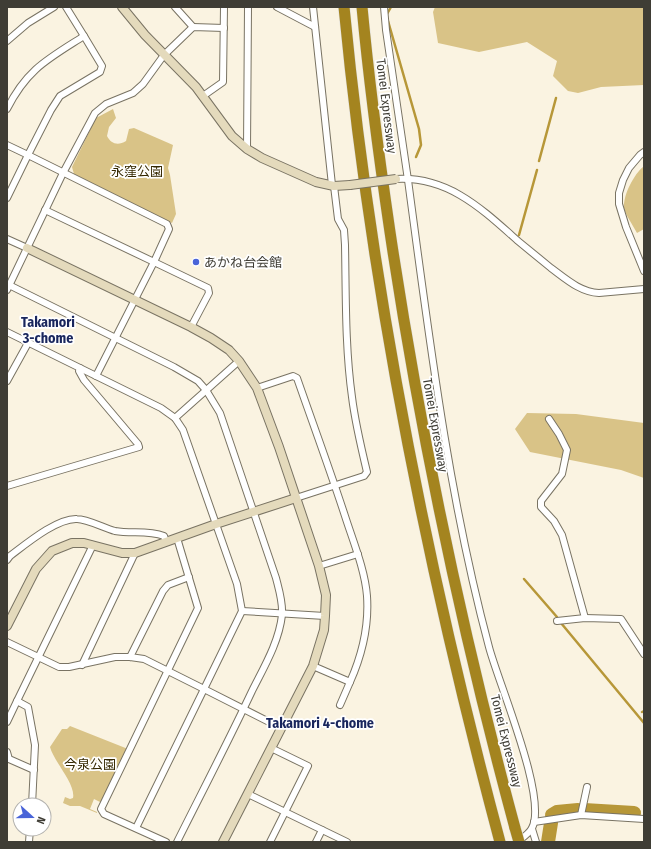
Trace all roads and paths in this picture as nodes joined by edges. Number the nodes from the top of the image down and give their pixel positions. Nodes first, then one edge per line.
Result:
1 (54, 7) edge
2 (66, 7) edge
3 (122, 7) edge
4 (175, 7) edge
5 (224, 7) edge
6 (248, 7) edge
7 (277, 7) edge
8 (313, 7) edge
9 (344, 7) edge
10 (362, 7) edge
11 (384, 7) edge
12 (193, 27) junction
13 (315, 27) junction
14 (224, 28) junction
15 (84, 36) junction
16 (7, 41) edge
17 (164, 55) junction
18 (203, 96) junction
19 (7, 109) edge
20 (7, 145) edge
21 (247, 150) junction
22 (644, 152) edge
23 (28, 155) junction
24 (63, 173) junction
25 (408, 178) junction
26 (396, 179) joint
27 (333, 185) junction
28 (7, 198) edge
29 (45, 210) junction
30 (7, 239) edge
31 (27, 248) junction
32 (154, 262) junction
33 (644, 271) edge
34 (8, 288) edge
35 (644, 288) edge
36 (135, 300) junction
37 (191, 327) junction
38 (7, 332) edge
39 (116, 338) junction
40 (28, 343) junction
41 (239, 361) junction
42 (80, 368) junction
43 (96, 376) junction
44 (7, 381) edge
45 (257, 388) junction
46 (206, 390) junction
47 (175, 418) junction
48 (549, 419) dead end
49 (335, 485) junction
50 (7, 486) edge
51 (296, 498) junction
52 (253, 511) junction
53 (216, 524) junction
54 (177, 538) junction
55 (166, 542) junction
56 (93, 545) junction
57 (135, 553) junction
58 (358, 554) junction
59 (7, 560) edge
60 (319, 566) junction
61 (189, 577) junction
62 (242, 612) junction
63 (282, 614) junction
64 (325, 616) junction
65 (585, 618) junction
66 (557, 621) dead end
67 (7, 626) edge
68 (7, 642) edge
69 (644, 654) edge
70 (39, 657) junction
71 (130, 657) junction
72 (82, 665) junction
73 (313, 666) junction
74 (168, 672) junction
75 (350, 682) junction
76 (204, 689) junction
77 (17, 701) junction
78 (340, 705) dead end
79 (244, 709) junction
80 (7, 722) edge
81 (281, 728) junction
82 (271, 748) junction
83 (7, 752) edge
84 (34, 770) junction
85 (587, 787) dead end
86 (248, 794) junction
87 (32, 797) edge
88 (285, 812) junction
89 (581, 815) junction
90 (644, 818) edge
91 (534, 822) junction
92 (136, 828) junction
93 (532, 829) junction
94 (322, 830) junction
95 (499, 837) edge
96 (166, 842) edge
97 (177, 842) edge
98 (223, 842) edge
99 (270, 842) edge
100 (316, 842) edge
101 (347, 842) edge
102 (518, 842) edge
103 (536, 842) edge

1 - 16 street
2 - 15 street
3 - 17 street
4 - 12 street
5 - 14 street
6 - 21 street
7 - 13 street
8 - 13 street
9 - 95 highway
10 - 102 highway, Tomei Expressway, bridge
11 - 25 street
12 - 14 street
12 - 17 street
13 - 27 street
14 - 18 street
15 - 19 street
15 - 23 street
17 - 18 street
17 - 24 street
18 - 21 street
20 - 23 street
21 - 27 street
22 - 33 street
23 - 24 street
23 - 28 street
24 - 29 street
24 - 32 street
25 - 26 street
25 - 35 street
25 - 91 street
26 - 27 street, bridge
27 - 49 street
29 - 31 street
29 - 32 street
30 - 31 street
31 - 34 street
31 - 36 street
32 - 36 street
32 - 37 street
34 - 39 street
36 - 37 street
36 - 39 street
37 - 41 street
38 - 40 street
39 - 43 street
39 - 46 street
40 - 42 street
40 - 44 street
41 - 45 street
41 - 46 street
42 - 43 street
42 - 50 street
43 - 47 street
45 - 49 street
45 - 51 street
46 - 47 street
46 - 52 street
47 - 53 street
48 - 65 street
49 - 51 street
49 - 58 street
51 - 52 street
51 - 60 street
52 - 53 street
52 - 63 street
53 - 54 street
53 - 62 street
54 - 55 street
54 - 61 street
55 - 57 street
55 - 59 street
56 - 57 street
56 - 67 street
56 - 70 street
57 - 72 street
58 - 60 street
58 - 75 street
60 - 64 street
61 - 71 street
61 - 74 street
62 - 63 street
62 - 76 street
63 - 64 street
63 - 79 street
64 - 73 street
65 - 66 street
65 - 69 street
68 - 70 street
70 - 72 street
70 - 77 street
71 - 72 street
71 - 74 street
73 - 75 street
73 - 81 street
74 - 76 street
74 - 92 street
75 - 78 street
76 - 79 street
76 - 92 street
77 - 80 street
77 - 84 street
79 - 81 street
79 - 97 street
81 - 82 street
82 - 86 street
82 - 88 street
83 - 84 street
84 - 87 street
85 - 89 street
86 - 88 street
86 - 98 street
88 - 94 street
88 - 99 street
89 - 90 street
89 - 91 street
91 - 93 street
92 - 96 street
93 - 102 street
93 - 103 street
94 - 100 street
94 - 101 street

